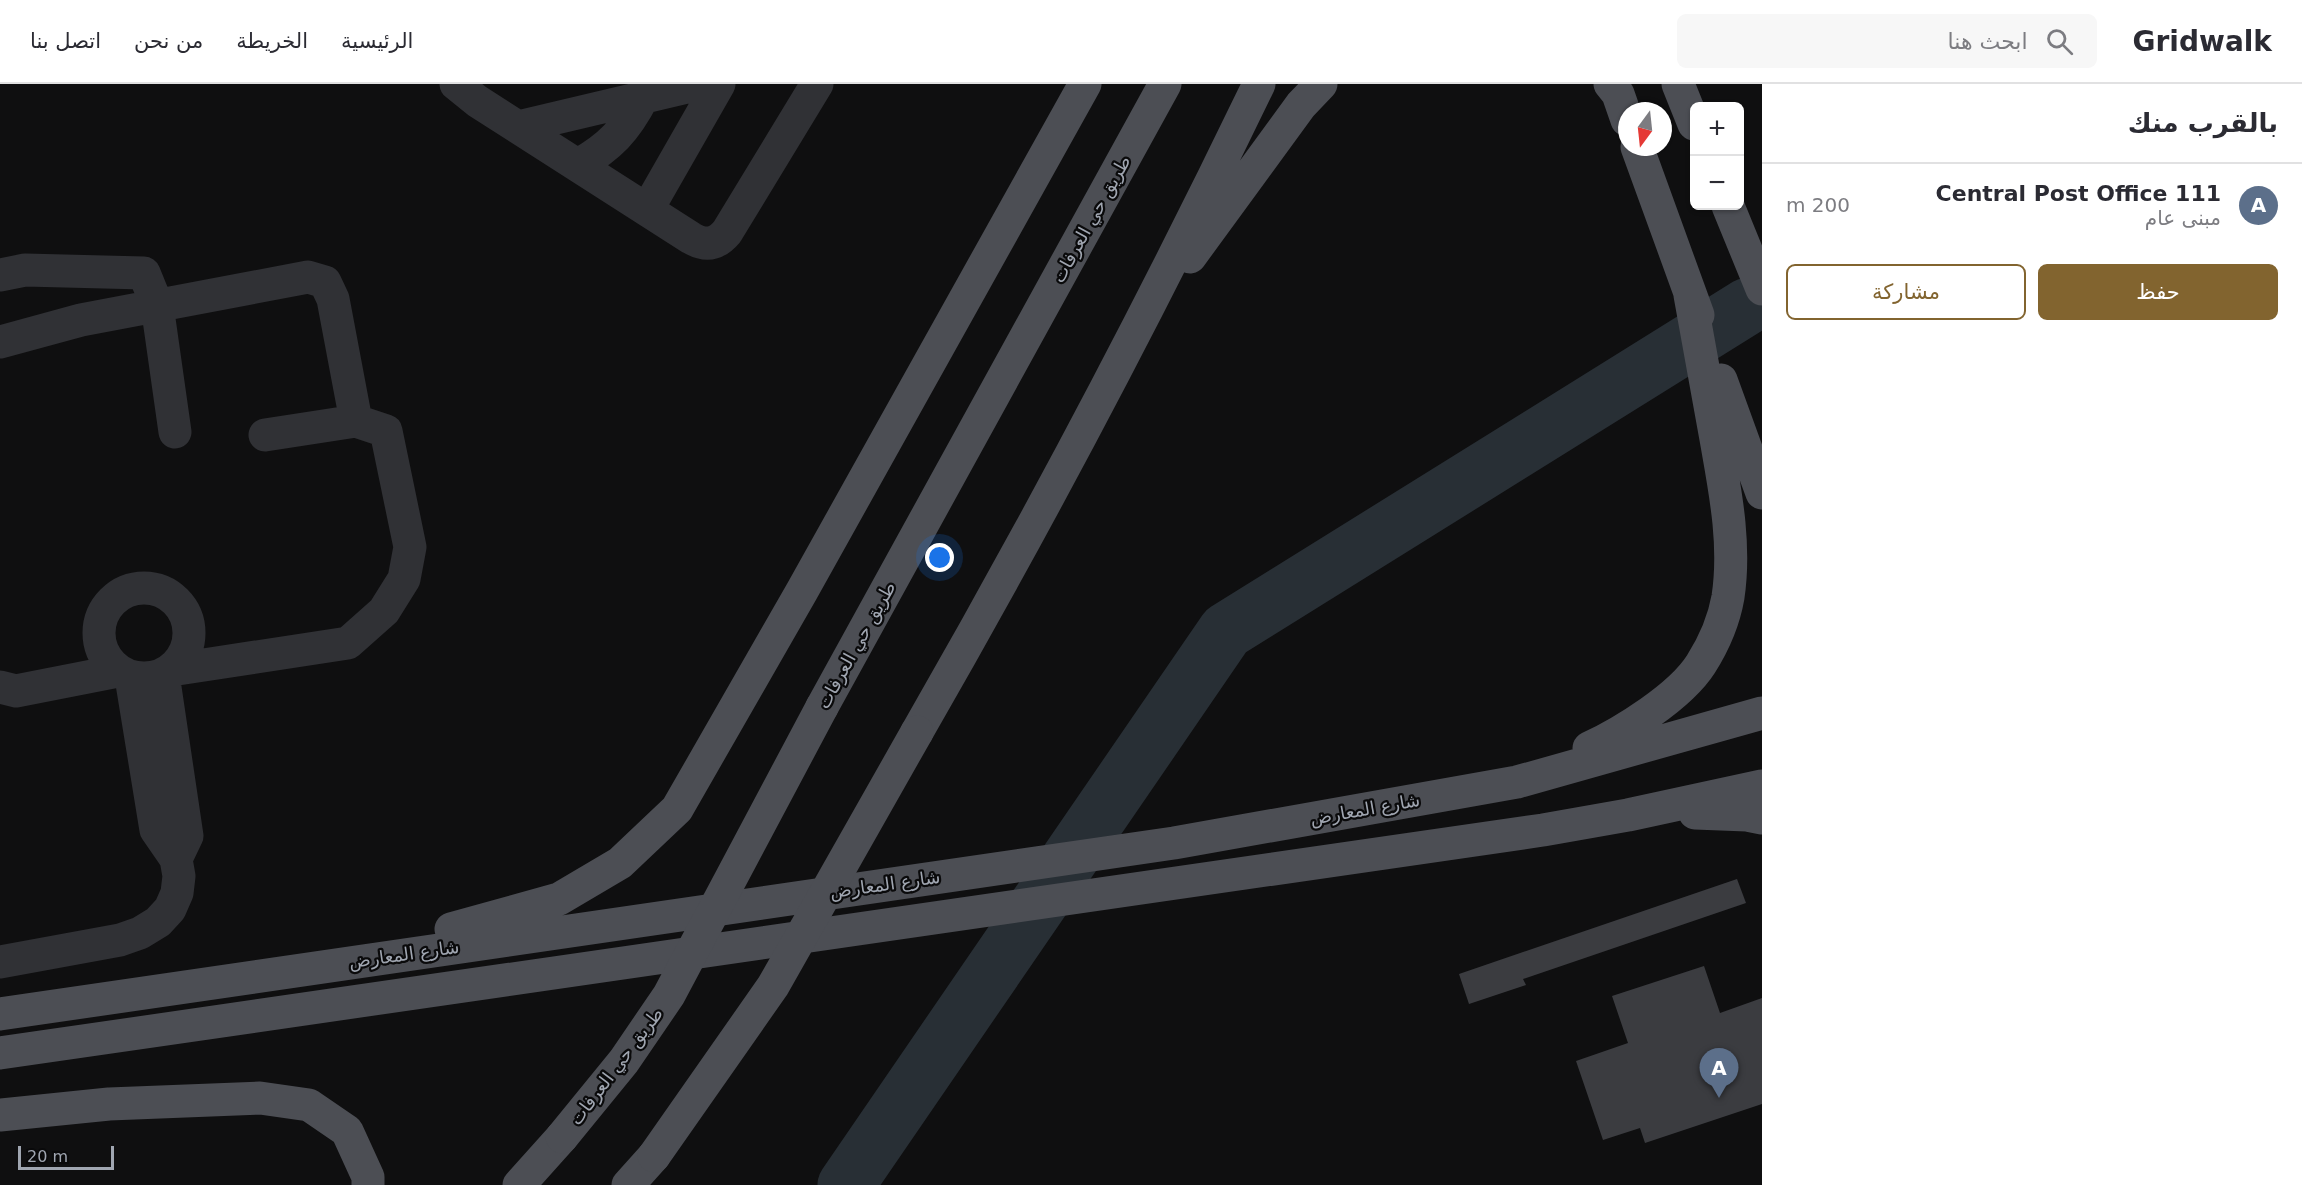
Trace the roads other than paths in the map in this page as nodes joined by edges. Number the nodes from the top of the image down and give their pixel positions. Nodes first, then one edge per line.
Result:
1 (456, 84) edge
2 (700, 84) edge
3 (719, 84) edge
4 (817, 84) edge
5 (1085, 84) edge
6 (1165, 84) edge
7 (1259, 84) edge
8 (1321, 84) edge
9 (1610, 84) edge
10 (1678, 84) edge
11 (643, 97) junction
12 (1621, 102) edge
13 (1690, 112) edge
14 (518, 127) junction
15 (1640, 156) edge
16 (578, 165) junction
17 (647, 210) junction
18 (1730, 210) edge
19 (0, 275) edge
20 (1762, 289) edge
21 (1690, 295) junction
22 (157, 305) junction
23 (1133, 336) junction
24 (0, 342) edge
25 (356, 421) junction
26 (175, 432) dead end
27 (265, 435) dead end
28 (1762, 493) edge
29 (167, 672) junction
30 (124, 674) junction
31 (0, 687) edge
32 (1762, 713) edge
33 (1517, 782) junction
34 (1762, 786) edge
35 (1628, 815) junction
36 (1762, 818) edge
37 (176, 859) junction
38 (0, 962) edge
39 (328, 964) junction
40 (0, 1014) edge
41 (0, 1053) edge
42 (0, 1115) edge
43 (368, 1185) edge
44 (519, 1185) edge
45 (628, 1185) edge

1 - 14 street
2 - 11 street
3 - 17 street
4 - 17 street
5 - 39 main road
6 - 44 main road, طريق حي العرفات, bridge
7 - 23 main road
8 - 23 main road
9 - 12 main road
10 - 13 main road
11 - 14 street
11 - 16 street
14 - 16 street
15 - 21 main road
16 - 17 street
18 - 20 main road
19 - 22 street
21 - 28 main road
21 - 33 main road
22 - 24 street
22 - 25 street
22 - 26 street
23 - 45 main road, bridge
25 - 27 street
25 - 29 street
29 - 30 street
29 - 30 street
29 - 37 street
30 - 31 street
30 - 37 street
32 - 33 main road, شارع المعارض
33 - 39 main road, شارع المعارض
34 - 35 main road
35 - 36 main road
35 - 41 main road
37 - 38 street
39 - 40 main road, شارع المعارض
42 - 43 main road

